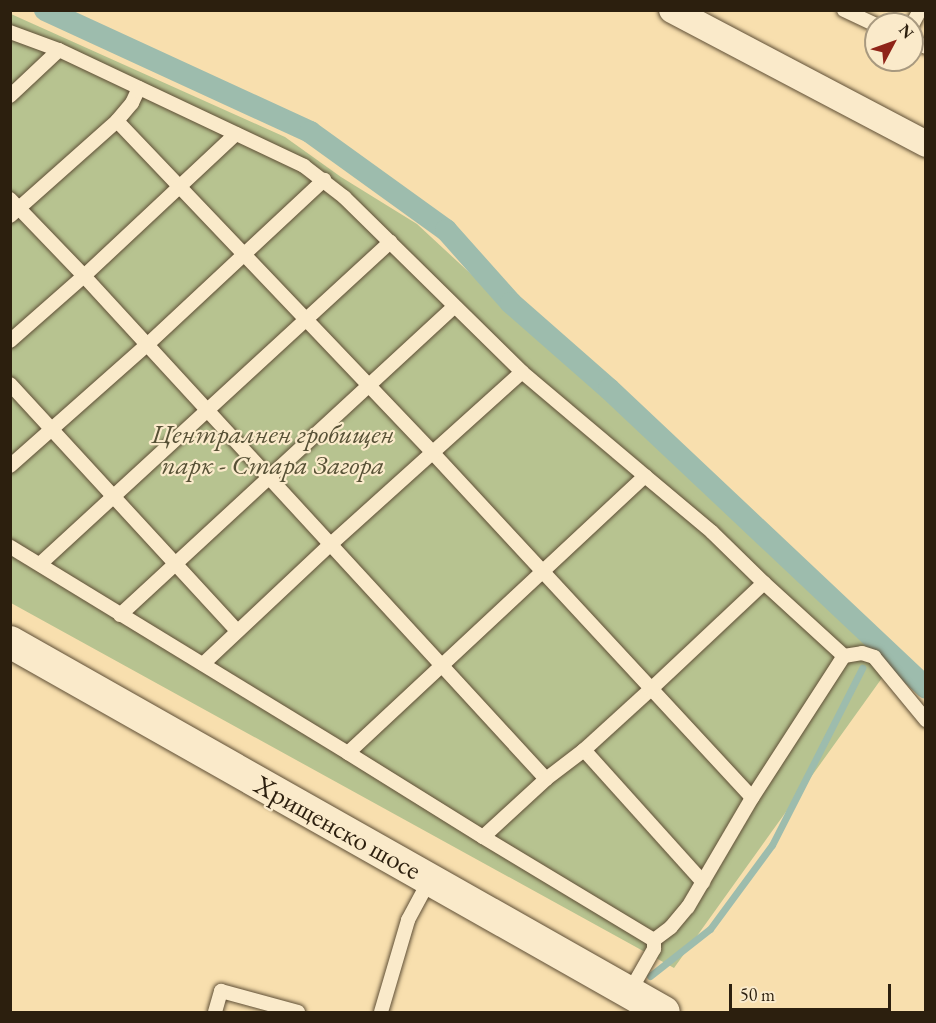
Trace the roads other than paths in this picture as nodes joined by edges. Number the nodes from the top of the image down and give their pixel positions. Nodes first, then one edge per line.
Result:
1 (672, 10) edge
2 (844, 10) edge
3 (863, 14) edge
4 (10, 32) edge
5 (59, 50) junction
6 (139, 88) junction
7 (10, 96) edge
8 (117, 121) junction
9 (236, 134) junction
10 (926, 144) edge
11 (324, 180) junction
12 (180, 187) junction
13 (13, 208) edge
14 (390, 242) junction
15 (244, 254) junction
16 (84, 276) junction
17 (454, 307) junction
18 (306, 320) junction
19 (10, 341) edge
20 (148, 344) junction
21 (522, 372) junction
22 (10, 384) edge
23 (369, 385) junction
24 (209, 410) junction
25 (52, 429) junction
26 (432, 452) junction
27 (10, 466) edge
28 (270, 476) junction
29 (645, 476) junction
30 (114, 497) junction
31 (331, 544) junction
32 (10, 547) edge
33 (40, 564) junction
34 (175, 564) junction
35 (542, 573) junction
36 (764, 583) junction
37 (120, 615) junction
38 (237, 631) junction
39 (10, 642) edge
40 (844, 656) junction
41 (203, 664) junction
42 (441, 665) junction
43 (651, 689) junction
44 (926, 720) edge
45 (584, 750) junction
46 (348, 753) junction
47 (546, 779) junction
48 (752, 798) junction
49 (483, 837) junction
50 (430, 879) junction
51 (703, 882) junction
52 (654, 940) junction
53 (629, 993) junction
54 (215, 1012) edge
55 (298, 1012) edge
56 (381, 1012) edge
57 (664, 1012) edge

1 - 10 street
2 - 3 lane
4 - 5 lane
5 - 6 lane
5 - 7 lane
6 - 8 lane
6 - 9 lane
8 - 12 lane
8 - 13 lane
9 - 11 lane
9 - 12 lane
11 - 14 lane
11 - 15 lane
12 - 15 lane
12 - 16 lane
13 - 16 lane
14 - 17 lane
14 - 18 lane
15 - 18 lane
15 - 20 lane
16 - 19 lane
16 - 20 lane
17 - 21 lane
17 - 23 lane
18 - 23 lane
18 - 24 lane
20 - 24 lane
20 - 25 lane
21 - 26 lane
21 - 29 lane
22 - 25 lane
23 - 26 lane
23 - 28 lane
24 - 28 lane
24 - 30 lane
25 - 27 lane
25 - 30 lane
26 - 31 lane
26 - 35 lane
28 - 31 lane
28 - 34 lane
29 - 35 lane
29 - 36 lane
30 - 33 lane
30 - 34 lane
31 - 38 lane
31 - 42 lane
32 - 33 lane
33 - 37 lane
34 - 37 lane
34 - 38 lane
35 - 42 lane
35 - 43 lane
36 - 40 lane
36 - 43 lane
37 - 41 lane
38 - 41 lane
39 - 50 street, Хрищенско шосе
40 - 44 lane
40 - 48 lane
41 - 46 lane
42 - 46 lane
42 - 47 lane
43 - 45 lane
43 - 48 lane
45 - 47 lane
45 - 51 lane
46 - 49 lane
47 - 49 lane
48 - 51 lane
49 - 52 lane
50 - 53 street, Хрищенско шосе
50 - 56 lane
51 - 52 lane
52 - 53 lane
53 - 57 street, Хрищенско шосе
54 - 55 lane

